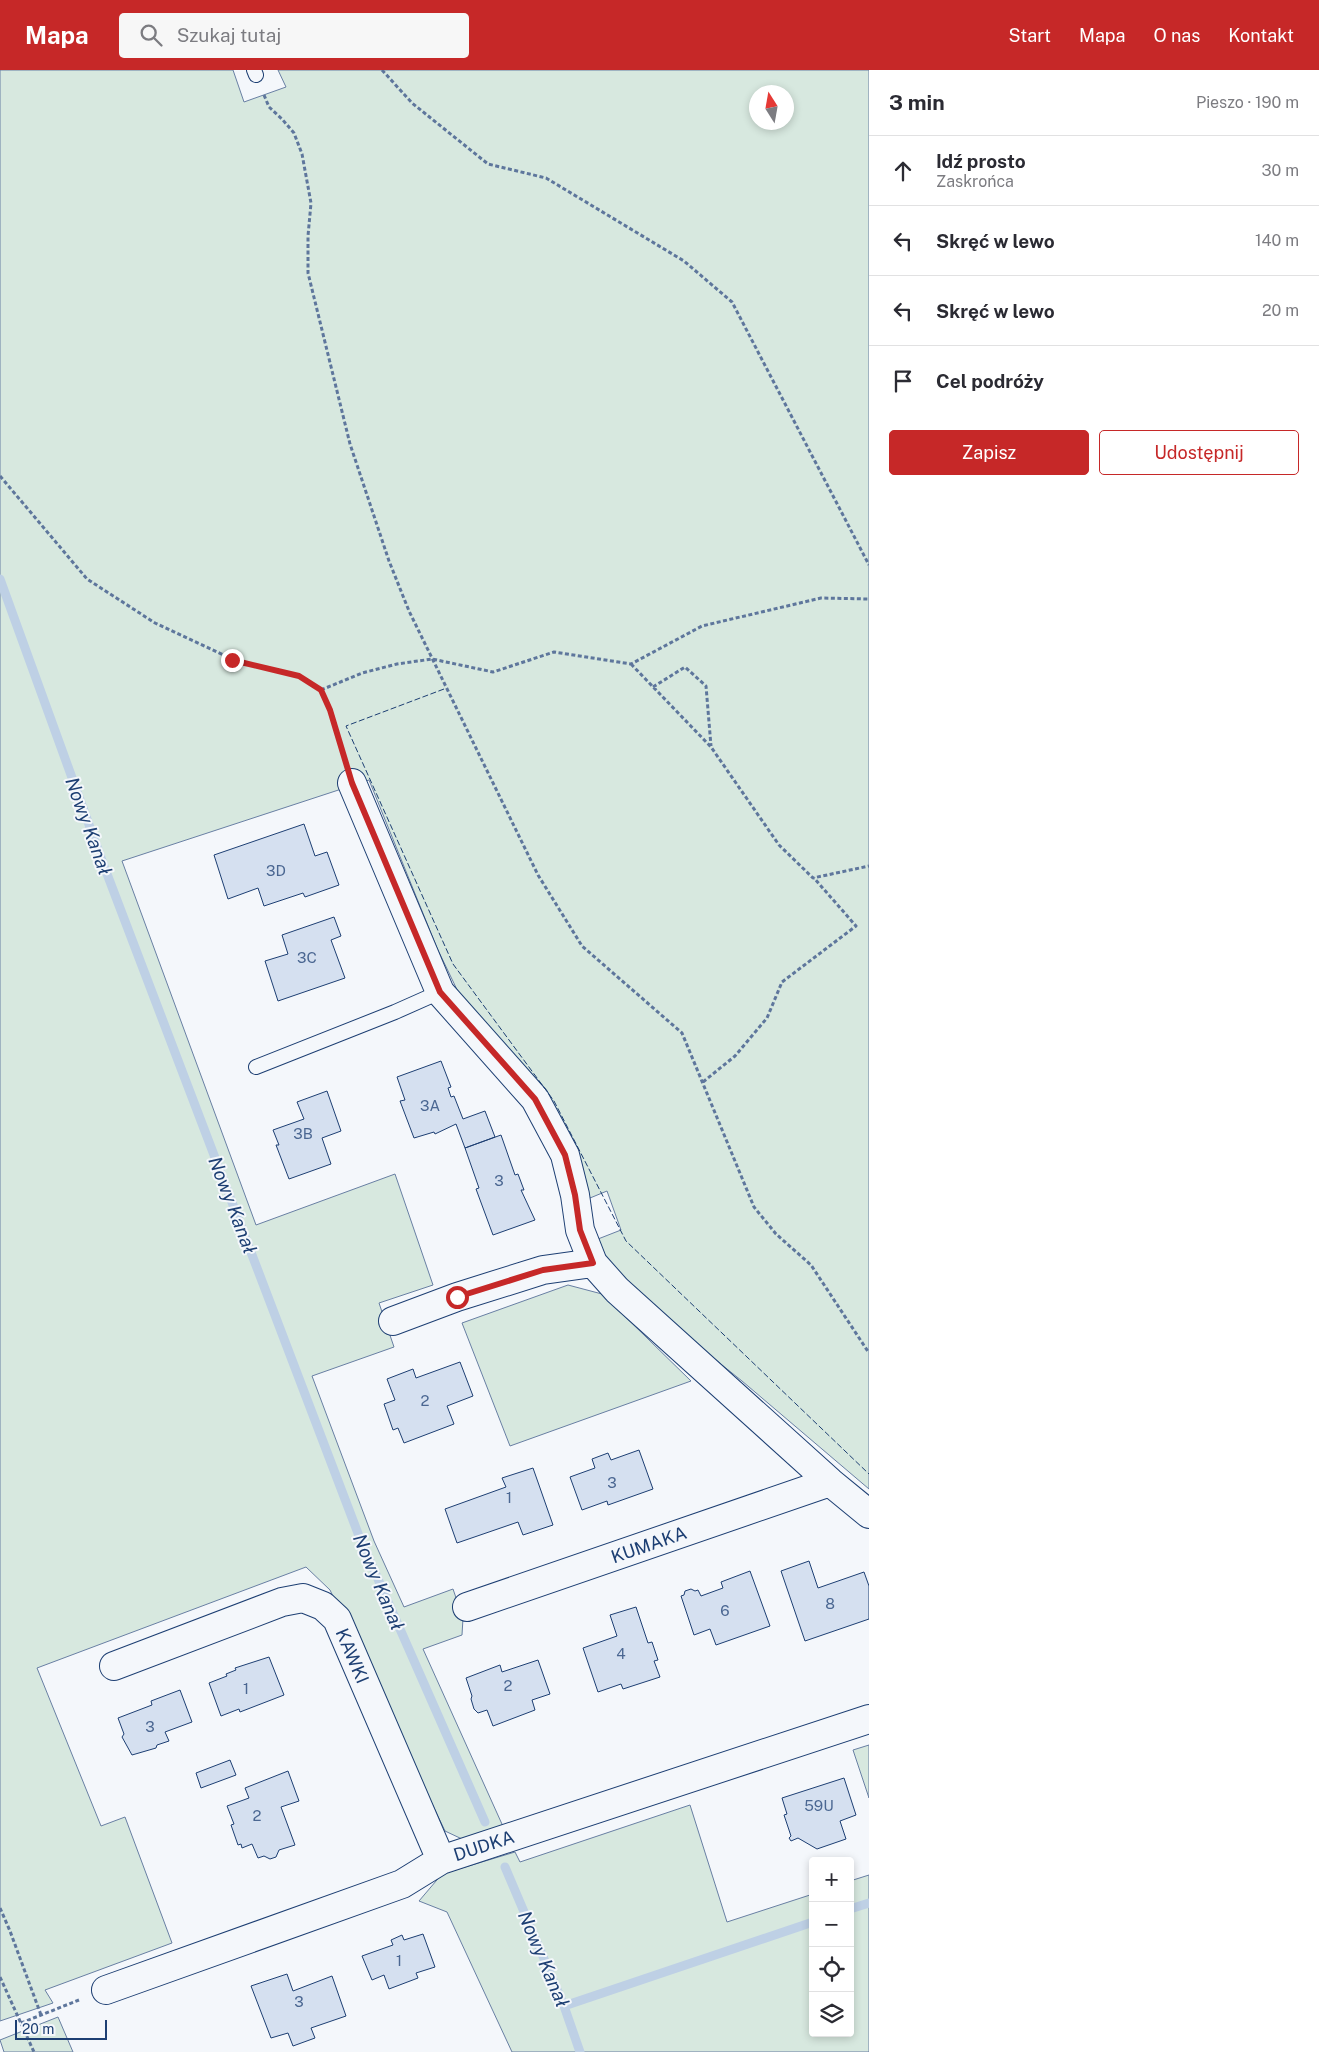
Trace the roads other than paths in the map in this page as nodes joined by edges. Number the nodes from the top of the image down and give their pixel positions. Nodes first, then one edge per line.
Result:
1 (352, 783) road end
2 (440, 992) junction
3 (256, 1068) dead end
4 (593, 1263) junction
5 (393, 1321) dead end
6 (830, 1482) junction
7 (869, 1514) edge
8 (468, 1607) dead end
9 (114, 1666) dead end
10 (869, 1719) edge
11 (441, 1860) junction
12 (106, 1990) road end

1 - 2 street
2 - 3 lane
2 - 4 street
4 - 5 street
4 - 6 street
6 - 7 street
6 - 8 street, KUMAKA
9 - 11 street, KAWKI
10 - 11 street, DUDKA
11 - 12 street, DUDKA

